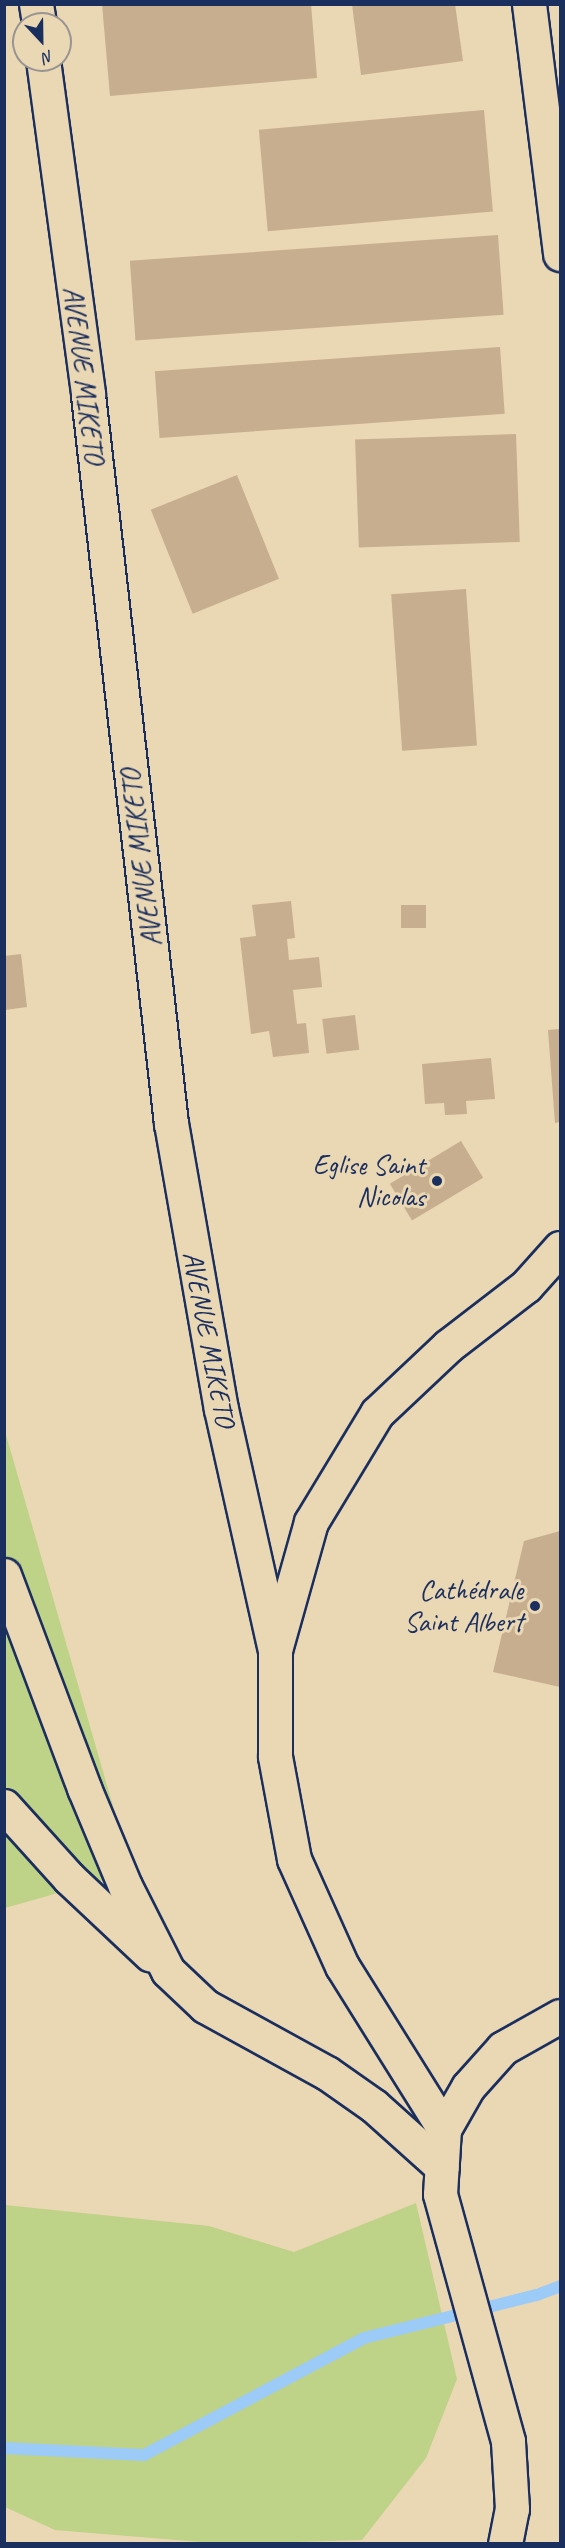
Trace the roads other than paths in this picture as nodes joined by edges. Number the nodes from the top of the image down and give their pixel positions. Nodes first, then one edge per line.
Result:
1 (529, 4) edge
2 (45, 72) edge
3 (561, 254) edge
4 (561, 1248) edge
5 (4, 1575) edge
6 (275, 1650) junction
7 (4, 1806) edge
8 (168, 1971) junction
9 (561, 2016) edge
10 (444, 2129) junction
11 (441, 2181) junction
12 (505, 2544) edge

1 - 3 street
2 - 6 street, AVENUE MIKETO
4 - 6 street
5 - 8 street
6 - 10 street
7 - 8 street
8 - 11 street
9 - 10 street
10 - 11 street
11 - 12 street

